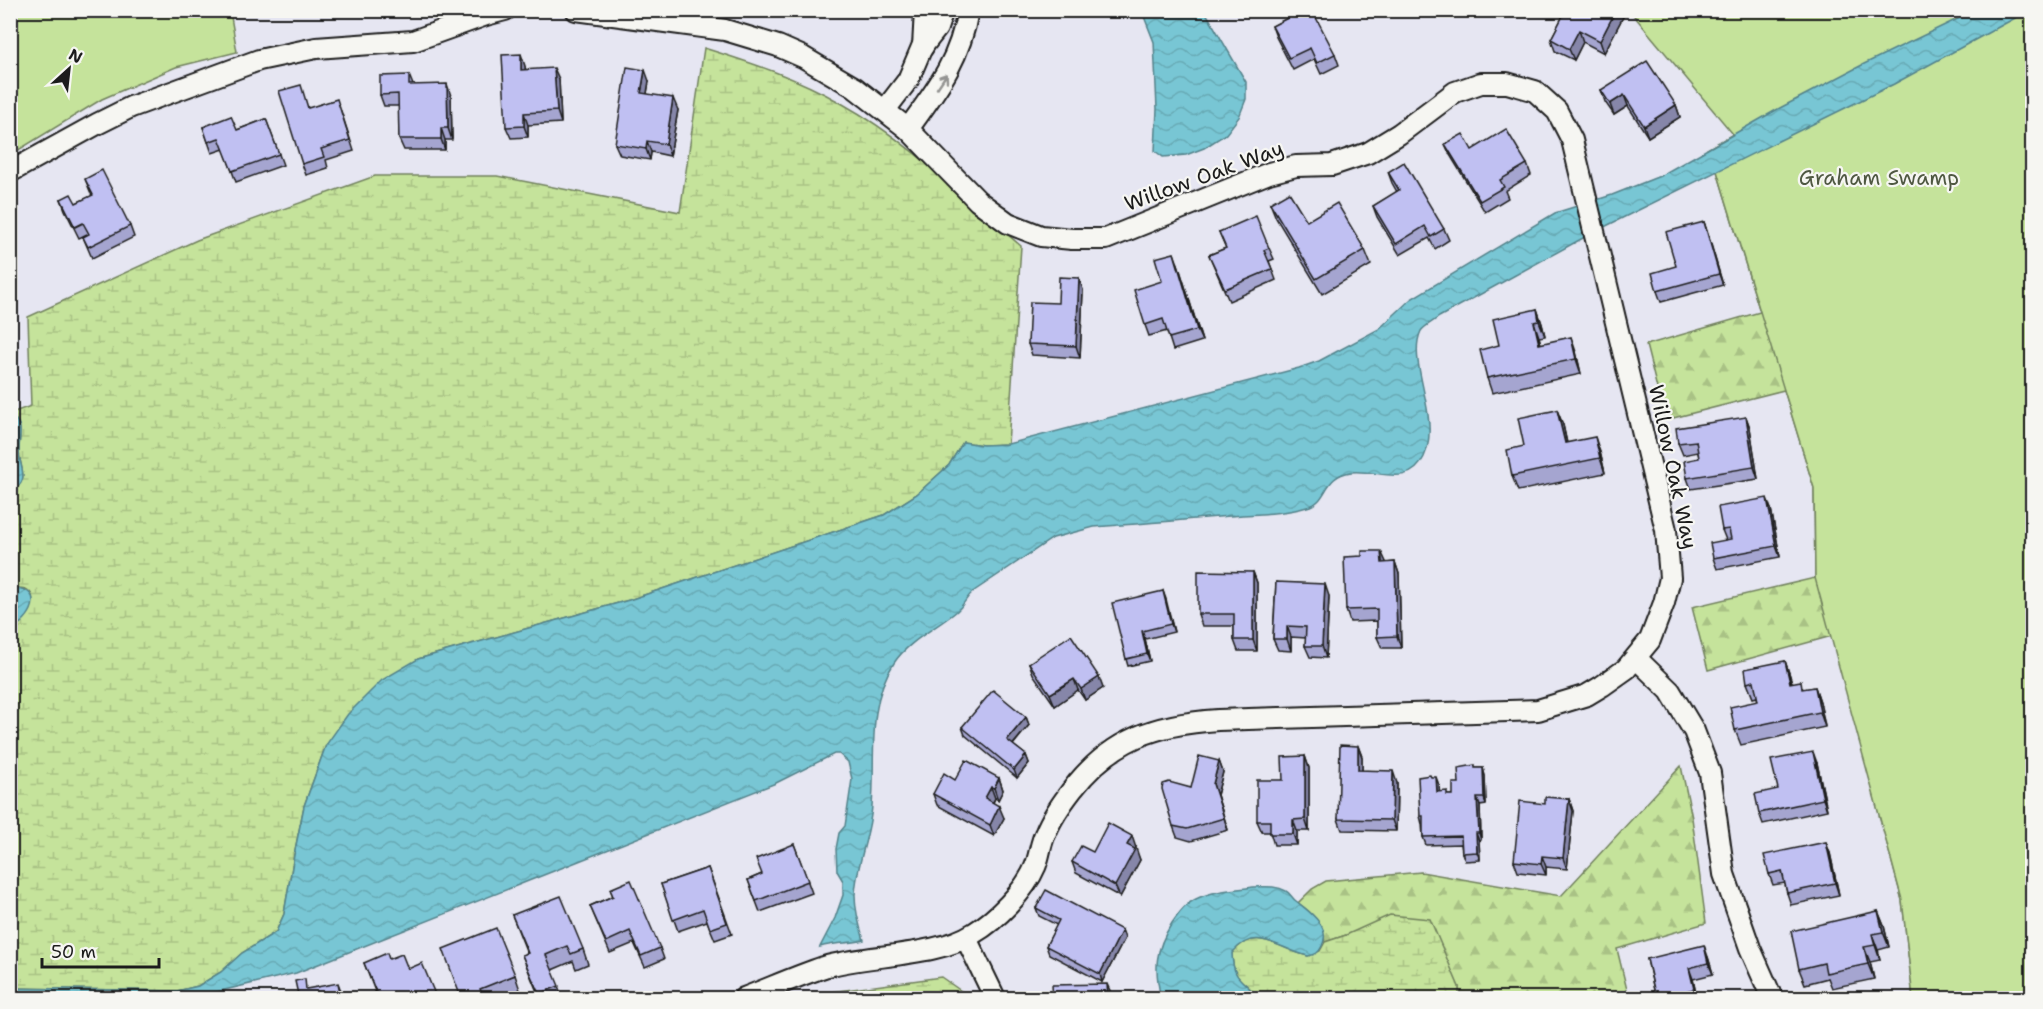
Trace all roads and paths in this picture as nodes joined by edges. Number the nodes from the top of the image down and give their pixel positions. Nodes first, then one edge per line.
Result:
1 (505, 10) edge
2 (576, 10) edge
3 (925, 10) edge
4 (943, 10) edge
5 (968, 10) edge
6 (922, 47) junction
7 (885, 110) junction
8 (908, 129) junction
9 (10, 172) edge
10 (1637, 659) junction
11 (966, 938) junction
12 (744, 999) edge
13 (995, 999) edge
14 (1772, 999) edge

1 - 9 street
2 - 7 street, Willow Oak Way
3 - 6 street
4 - 6 street
8 -> 5 street
6 - 7 street
7 - 8 street, Willow Oak Way
8 - 10 street, Willow Oak Way
10 - 11 street, Willow Oak Way
10 - 14 street
11 - 12 street, Willow Oak Way
11 - 13 street

